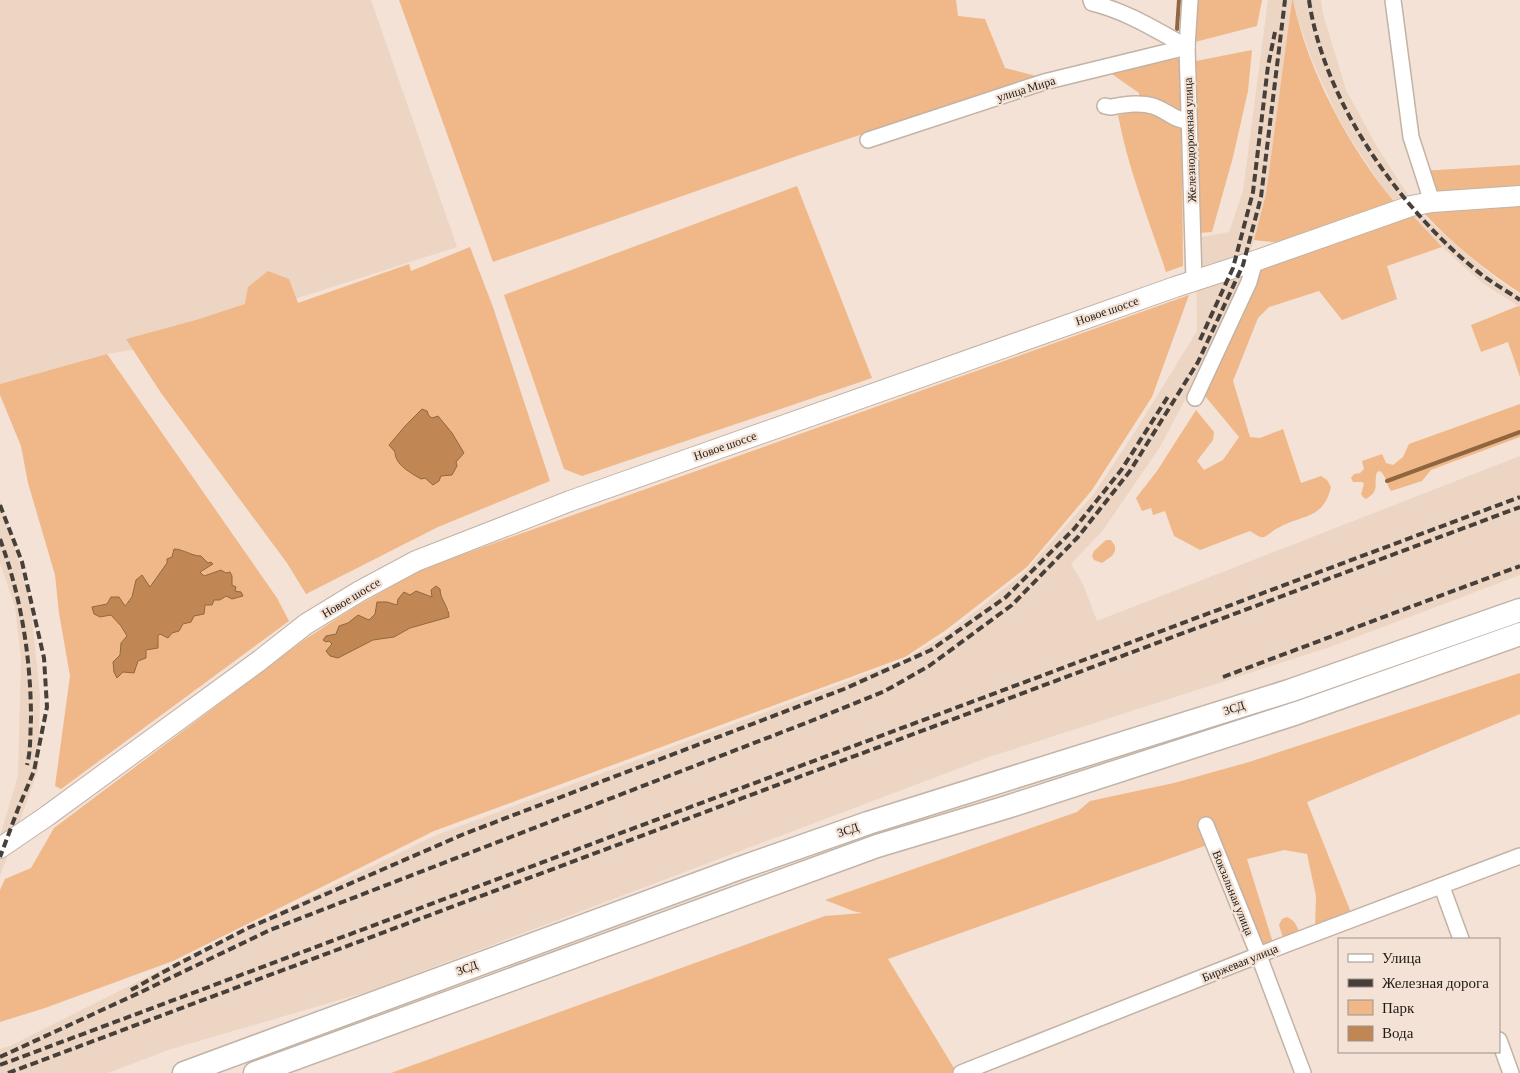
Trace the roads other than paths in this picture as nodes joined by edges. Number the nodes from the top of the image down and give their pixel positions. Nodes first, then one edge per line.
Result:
1 (1091, 0) edge
2 (1190, 0) edge
3 (1393, 0) edge
4 (1187, 47) junction
5 (1105, 106) dead end
6 (1189, 121) junction
7 (868, 140) dead end
8 (1520, 196) edge
9 (1432, 202) junction
10 (1255, 261) junction
11 (1194, 280) junction
12 (1196, 398) dead end
13 (1520, 610) edge
14 (1513, 637) edge
15 (1206, 825) dead end
16 (0, 848) edge
17 (1520, 856) edge
18 (1442, 887) junction
19 (1461, 938) edge
20 (1259, 956) junction
21 (1500, 1043) edge
22 (184, 1073) edge
23 (255, 1073) edge
24 (961, 1073) edge
25 (1303, 1073) edge
26 (1511, 1073) edge

1 - 4 street
2 - 4 street, Железнодорожная улица
3 - 9 street
4 - 6 street, Железнодорожная улица
4 - 7 street, улица Мира
5 - 6 street
6 - 11 street, Железнодорожная улица
8 - 9 main road, Новое шоссе
9 - 10 main road, Новое шоссе
10 - 11 main road, Новое шоссе
10 - 12 street
11 - 16 main road, Новое шоссе
13 - 22 highway, ЗСД
14 - 23 highway, ЗСД
15 - 20 street, Вокзальная улица
17 - 18 street, Биржевая улица
18 - 19 street
18 - 20 street, Биржевая улица
20 - 24 street, Биржевая улица
20 - 25 street, Вокзальная улица
21 - 26 street

